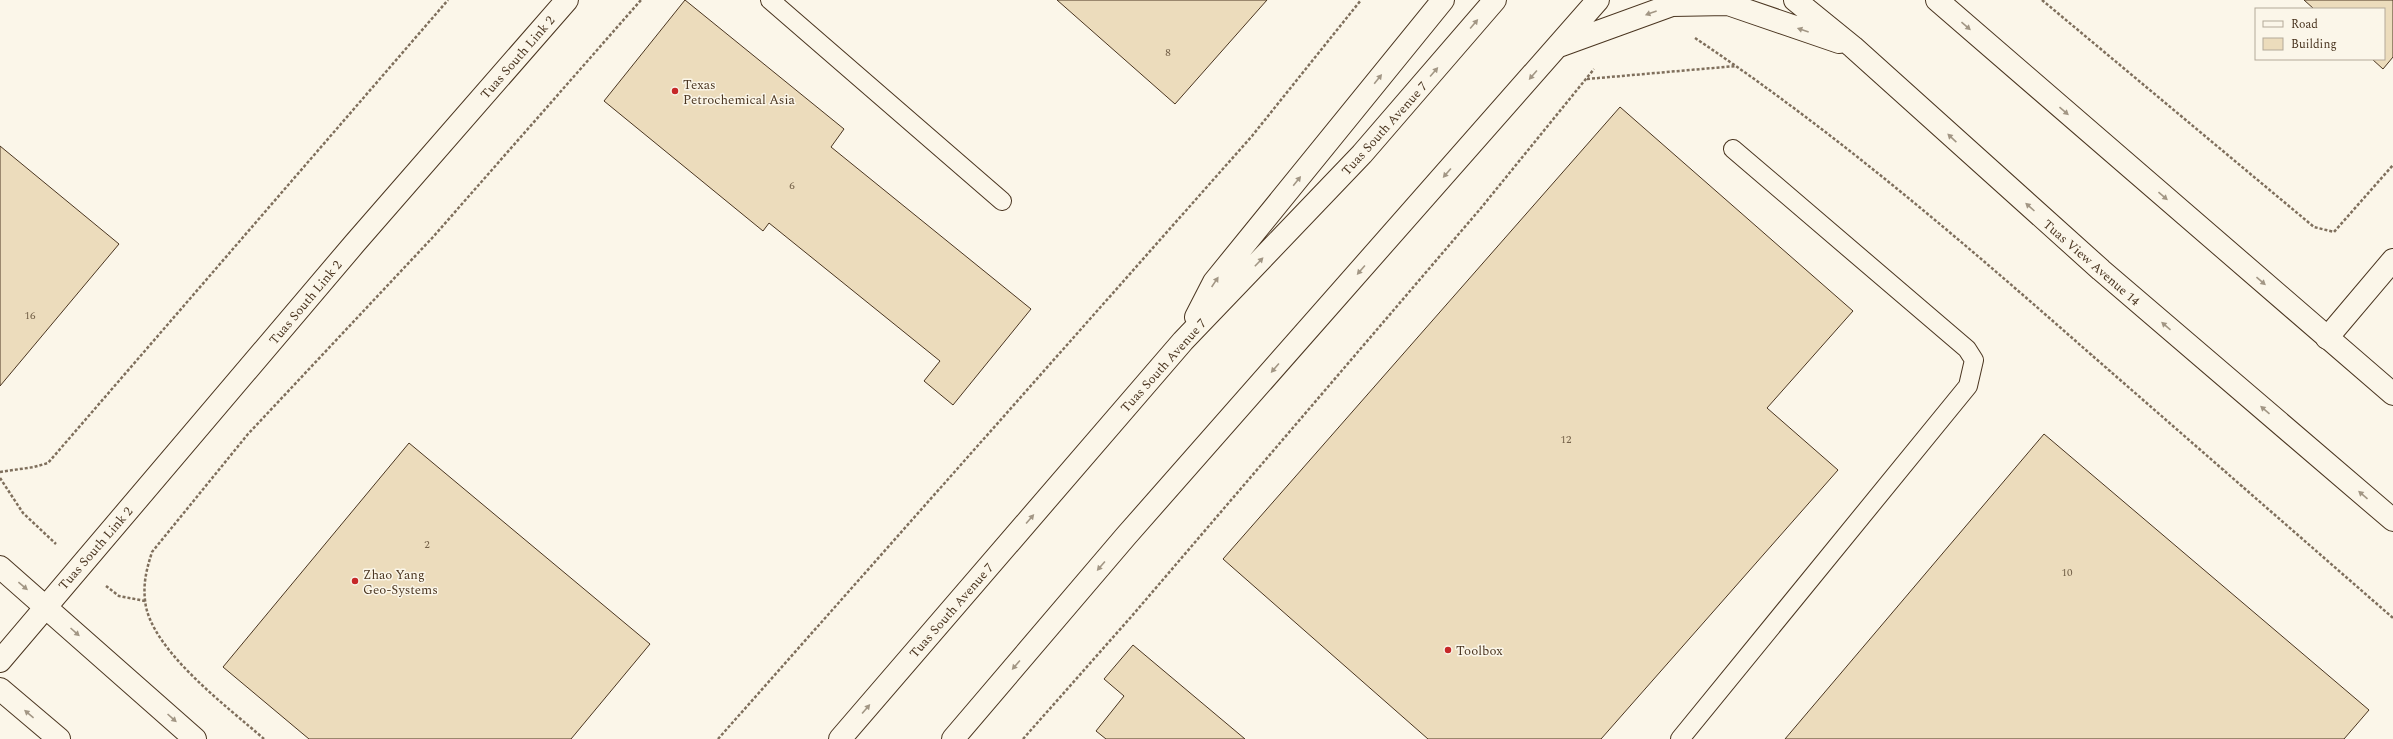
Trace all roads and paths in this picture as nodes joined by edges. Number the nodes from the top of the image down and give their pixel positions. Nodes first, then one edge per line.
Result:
1 (448, 0) edge
2 (567, 0) edge
3 (641, 0) edge
4 (770, 0) edge
5 (1361, 0) edge
6 (1443, 0) edge
7 (1495, 0) edge
8 (1598, 0) edge
9 (1795, 0) edge
10 (1937, 0) edge
11 (2042, 0) edge
12 (1690, 35) dead end
13 (1559, 46) junction
14 (1854, 47) junction
15 (1597, 65) dead end
16 (1737, 66) junction
17 (1587, 79) junction
18 (1733, 149) dead end
19 (2393, 165) edge
20 (1002, 201) dead end
21 (2393, 260) edge
22 (2327, 338) junction
23 (1183, 341) junction
24 (2393, 394) edge
25 (0, 472) edge
26 (2393, 520) edge
27 (0, 567) edge
28 (46, 606) junction
29 (2393, 618) edge
30 (0, 661) edge
31 (0, 689) edge
32 (59, 739) edge
33 (196, 739) edge
34 (264, 739) edge
35 (718, 739) edge
36 (840, 739) edge
37 (953, 739) edge
38 (1024, 739) edge
39 (1680, 739) edge

1 - 25 path
2 - 28 street, Tuas South Link 2
3 - 34 path
4 - 20 lane
5 - 35 path
23 -> 6 street
23 -> 7 street, Tuas South Avenue 7
8 - 13 street
9 - 14 street, Tuas View Avenue 14
10 -> 22 street
11 - 19 path
12 - 16 path
14 -> 13 street
13 -> 37 street
26 -> 14 street, Tuas View Avenue 14
15 - 17 path
16 - 17 path
16 - 29 path
17 - 38 path
18 - 39 lane
21 - 22 street
22 - 24 street
36 -> 23 street, Tuas South Avenue 7
27 -> 28 street
28 - 30 street, Tuas South Link 2
28 -> 33 street
32 -> 31 street

